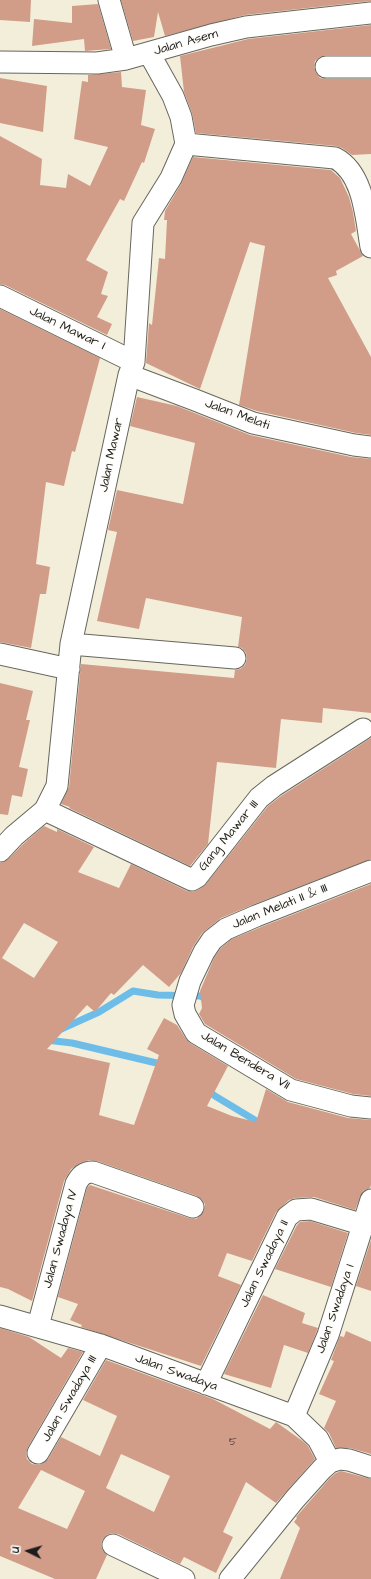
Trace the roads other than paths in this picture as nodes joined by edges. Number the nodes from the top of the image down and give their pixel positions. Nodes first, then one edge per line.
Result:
1 (109, 0) edge
2 (371, 13) edge
3 (149, 53) junction
4 (126, 60) junction
5 (0, 62) edge
6 (326, 67) dead end
7 (371, 68) edge
8 (186, 144) junction
9 (371, 247) edge
10 (0, 296) edge
11 (132, 368) junction
12 (371, 447) edge
13 (71, 644) junction
14 (0, 654) edge
15 (236, 658) dead end
16 (69, 669) junction
17 (363, 729) dead end
18 (45, 810) junction
19 (0, 851) edge
20 (371, 871) edge
21 (190, 981) joint
22 (371, 1108) edge
23 (371, 1200) edge
24 (194, 1207) dead end
25 (364, 1225) junction
26 (0, 1316) edge
27 (38, 1326) junction
28 (101, 1345) junction
29 (206, 1384) junction
30 (294, 1416) junction
31 (38, 1453) dead end
32 (330, 1462) junction
33 (371, 1468) edge
34 (113, 1545) dead end
35 (184, 1579) edge
36 (230, 1579) edge

1 - 4 street
2 - 3 street, Jalan Asem
3 - 4 street, Jalan Asem
3 - 8 street
4 - 5 street, Jalan Asem
6 - 7 street
8 - 9 street
8 - 11 street, Jalan Mawar
10 - 11 street, Jalan Mawar I
11 - 12 street, Jalan Melati
11 - 13 street, Jalan Mawar
13 - 15 street
13 - 16 street, Jalan Mawar
14 - 16 street
16 - 18 street, Jalan Mawar
17 - 18 street, Gang Mawar III
18 - 19 street, Jalan Mawar
20 - 21 street, Jalan Melati II & III
21 - 22 street, Jalan Bendera VII
23 - 25 street, Jalan Swadaya I
24 - 27 street, Jalan Swadaya IV
25 - 29 street, Jalan Swadaya II
25 - 30 street, Jalan Swadaya I
26 - 27 street, Jalan Swadaya
27 - 28 street, Jalan Swadaya
28 - 29 street, Jalan Swadaya
28 - 31 street, Jalan Swadaya III
29 - 30 street, Jalan Swadaya
30 - 32 street, Jalan Swadaya
32 - 33 street
32 - 36 street
34 - 35 street

